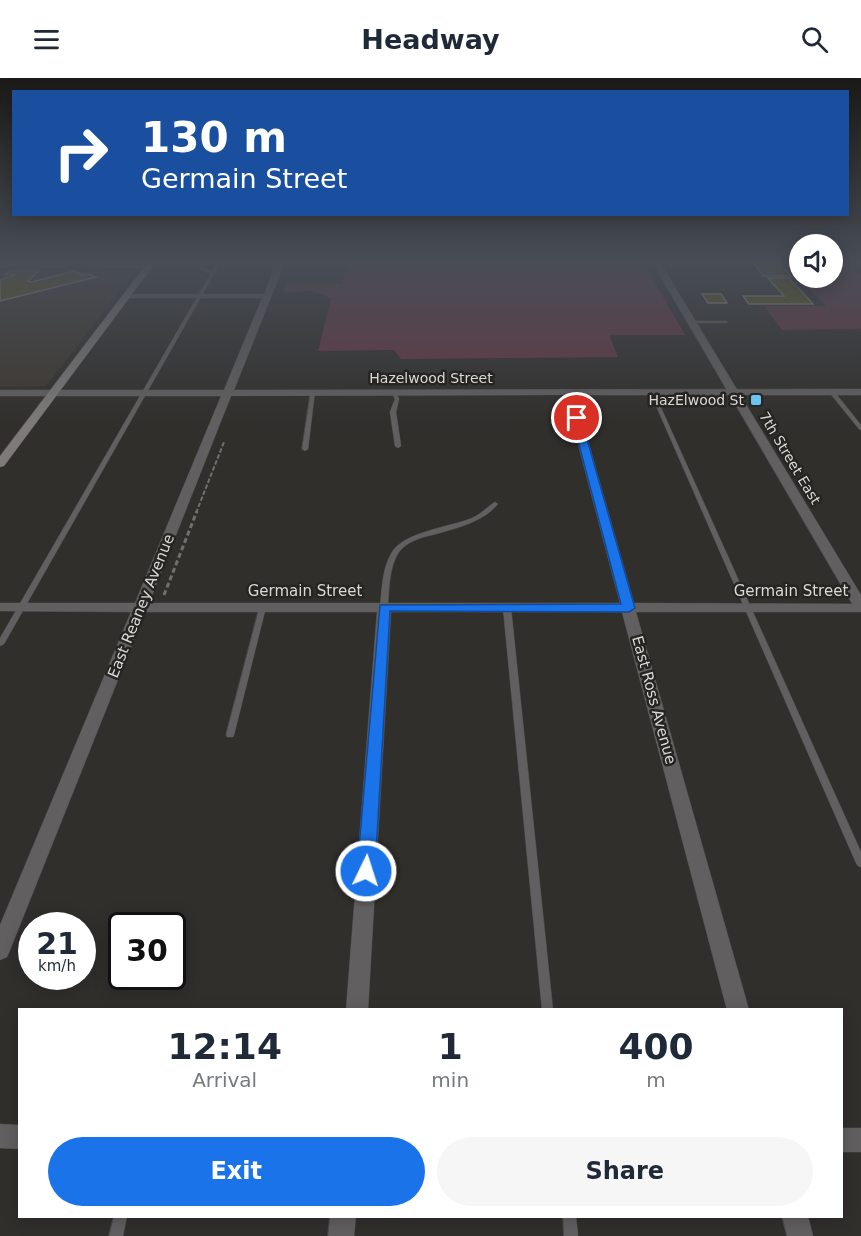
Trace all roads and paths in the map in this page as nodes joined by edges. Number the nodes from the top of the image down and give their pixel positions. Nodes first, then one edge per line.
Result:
1 (111, 316) edge
2 (188, 316) edge
3 (259, 316) edge
4 (688, 316) edge
5 (692, 322) junction
6 (729, 327) dead end
7 (230, 391) junction
8 (313, 391) junction
9 (569, 391) junction
10 (831, 391) junction
11 (393, 392) junction
12 (652, 392) junction
13 (732, 392) junction
14 (861, 392) edge
15 (0, 393) edge
16 (54, 393) junction
17 (145, 393) junction
18 (861, 428) edge
19 (224, 441) dead end
20 (398, 446) dead end
21 (305, 449) dead end
22 (0, 464) edge
23 (495, 504) dead end
24 (161, 598) dead end
25 (0, 607) edge
26 (22, 607) junction
27 (140, 607) junction
28 (262, 607) junction
29 (384, 608) junction
30 (507, 608) junction
31 (629, 608) junction
32 (749, 608) junction
33 (861, 608) edge
34 (0, 644) edge
35 (230, 735) dead end
36 (861, 863) edge
37 (0, 950) edge
38 (357, 1008) edge
39 (548, 1008) edge
40 (737, 1008) edge
41 (0, 1136) edge
42 (18, 1137) edge
43 (843, 1140) edge
44 (861, 1140) edge
45 (120, 1218) edge
46 (343, 1218) edge
47 (569, 1218) edge
48 (796, 1218) edge
49 (116, 1236) edge
50 (341, 1236) edge
51 (571, 1236) edge
52 (800, 1236) edge

1 - 16 main road
2 - 17 lane
3 - 7 street, East Reaney Avenue
4 - 5 street, 7th Street East
5 - 6 lane
5 - 13 street, 7th Street East
7 - 8 street, Hazelwood Street
7 - 17 street, Hazelwood Street
7 - 27 street, East Reaney Avenue
8 - 11 street, Hazelwood Street
8 - 21 lane
9 - 11 street, Hazelwood Street
9 - 12 street, Hazelwood Street
9 - 31 street, East Ross Avenue
10 - 13 street, Hazelwood Street
10 - 14 street, Hazelwood Street
10 - 18 lane
11 - 20 lane
12 - 13 street, Hazelwood Street
12 - 32 lane
13 - 33 street, 7th Street East
15 - 16 street, Hazelwood Street
16 - 17 street, Hazelwood Street
16 - 22 main road
17 - 26 lane
19 - 24 path
23 - 29 lane
25 - 26 street, Germain Street
26 - 27 street, Germain Street
26 - 34 lane
27 - 28 street, Germain Street
27 - 37 street, East Reaney Avenue
28 - 29 street, Germain Street
28 - 35 lane
29 - 30 street, Germain Street
29 - 38 street
30 - 31 street, Germain Street
30 - 39 lane
31 - 32 street, Germain Street
31 - 40 street, East Ross Avenue
32 - 33 street, Germain Street
32 - 36 lane
41 - 42 street
43 - 44 street
45 - 49 lane
46 - 50 street
47 - 51 lane
48 - 52 street

